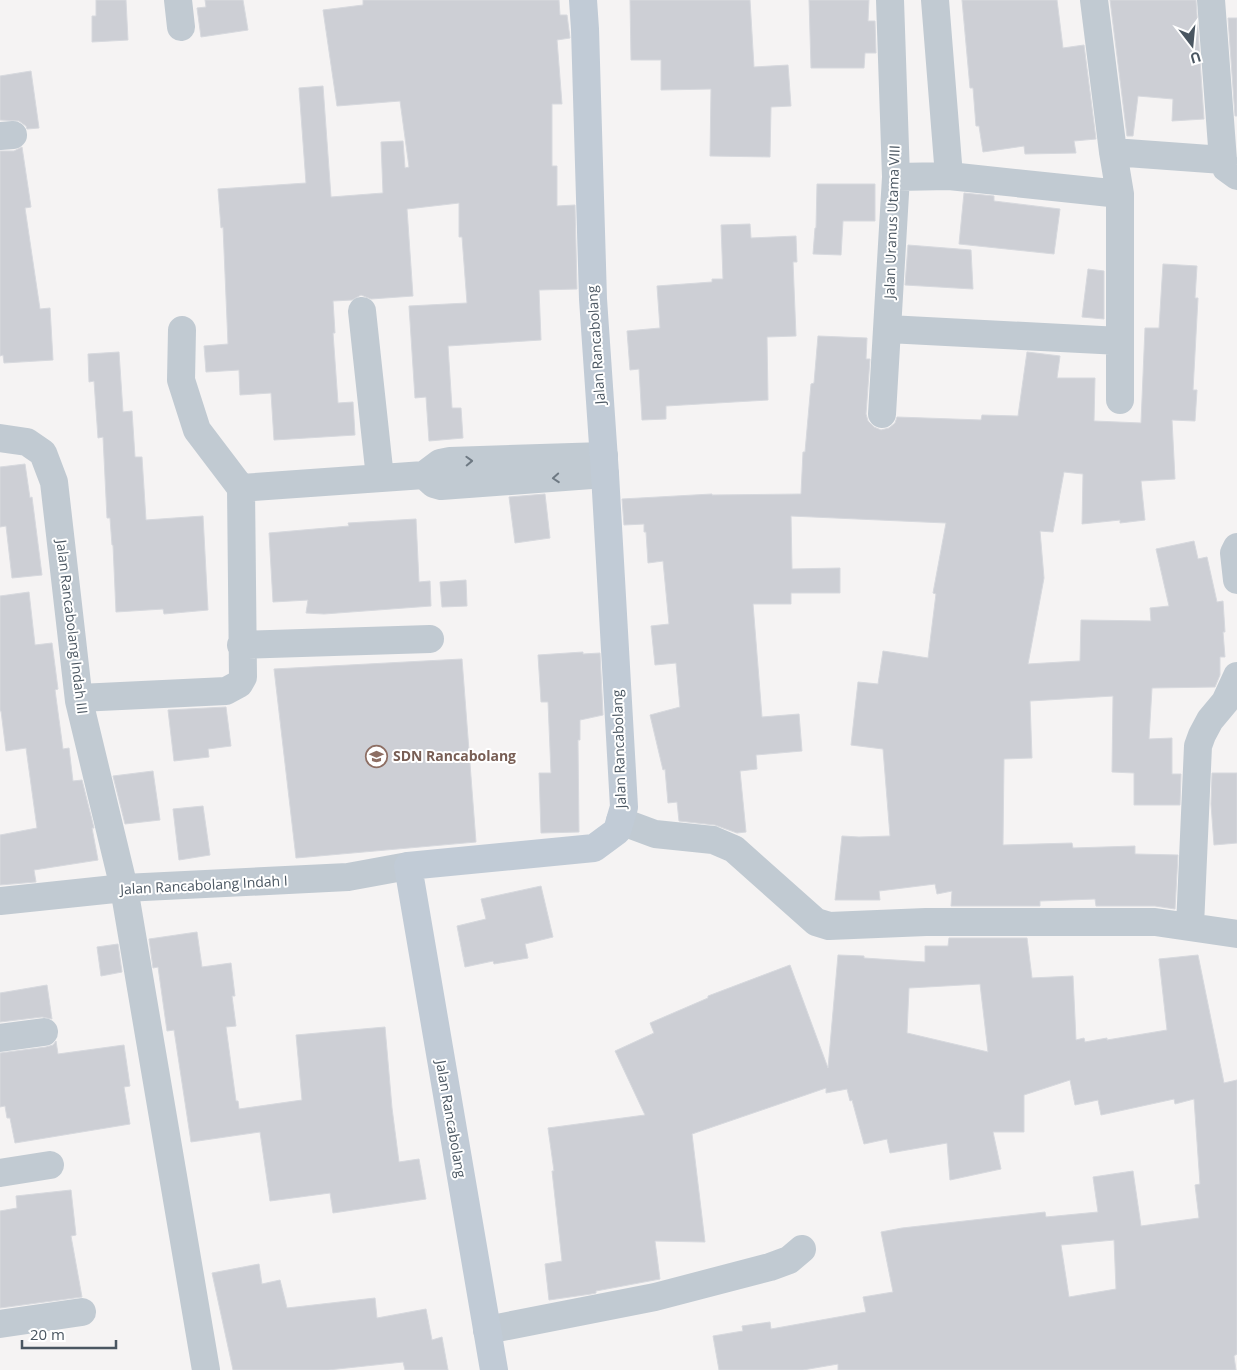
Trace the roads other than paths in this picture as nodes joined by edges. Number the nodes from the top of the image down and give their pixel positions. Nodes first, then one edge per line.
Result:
1 (178, 0) edge
2 (583, 0) edge
3 (890, 0) edge
4 (935, 0) edge
5 (1094, 0) edge
6 (1211, 0) edge
7 (180, 26) dead end
8 (1113, 152) junction
9 (1230, 168) edge
10 (949, 176) junction
11 (896, 177) junction
12 (1120, 194) junction
13 (362, 311) dead end
14 (888, 328) junction
15 (182, 330) dead end
16 (1120, 341) junction
17 (1120, 400) dead end
18 (882, 414) dead end
19 (0, 438) edge
20 (604, 465) junction
21 (380, 478) junction
22 (241, 488) junction
23 (1237, 547) edge
24 (1237, 580) edge
25 (430, 639) dead end
26 (241, 645) junction
27 (1237, 676) edge
28 (79, 698) junction
29 (620, 821) junction
30 (408, 866) junction
31 (124, 888) junction
32 (0, 901) edge
33 (1190, 926) junction
34 (1237, 934) edge
35 (44, 1032) dead end
36 (0, 1038) edge
37 (50, 1165) dead end
38 (0, 1173) edge
39 (802, 1249) dead end
40 (82, 1312) dead end
41 (0, 1324) edge
42 (487, 1330) junction
43 (206, 1370) edge
44 (494, 1370) edge

1 - 7 street
2 - 20 street, Jalan Rancabolang
3 - 11 street, Jalan Uranus Utama VIII
4 - 10 street
5 - 8 street
6 - 9 street
8 - 9 street
8 - 12 street
10 - 11 street
10 - 12 street
11 - 14 street, Jalan Uranus Utama VIII
12 - 16 street
13 - 21 street
14 - 16 street
14 - 18 street, Jalan Uranus Utama VIII
15 - 22 street
16 - 17 street
19 - 28 street, Jalan Rancabolang Indah III
20 - 21 street
20 - 29 street, Jalan Rancabolang
21 - 22 street
22 - 26 street
23 - 24 street
25 - 26 street
26 - 28 street
27 - 33 street
28 - 31 street, Jalan Rancabolang Indah III
29 - 30 street, Jalan Rancabolang
29 - 33 street
30 - 31 street, Jalan Rancabolang Indah I
30 - 42 street, Jalan Rancabolang
31 - 32 street, Jalan Rancabolang Indah I
31 - 43 street, Jalan Rancabolang Indah III
33 - 34 street
35 - 36 street
37 - 38 street
39 - 42 street
40 - 41 street
42 - 44 street, Jalan Rancabolang

